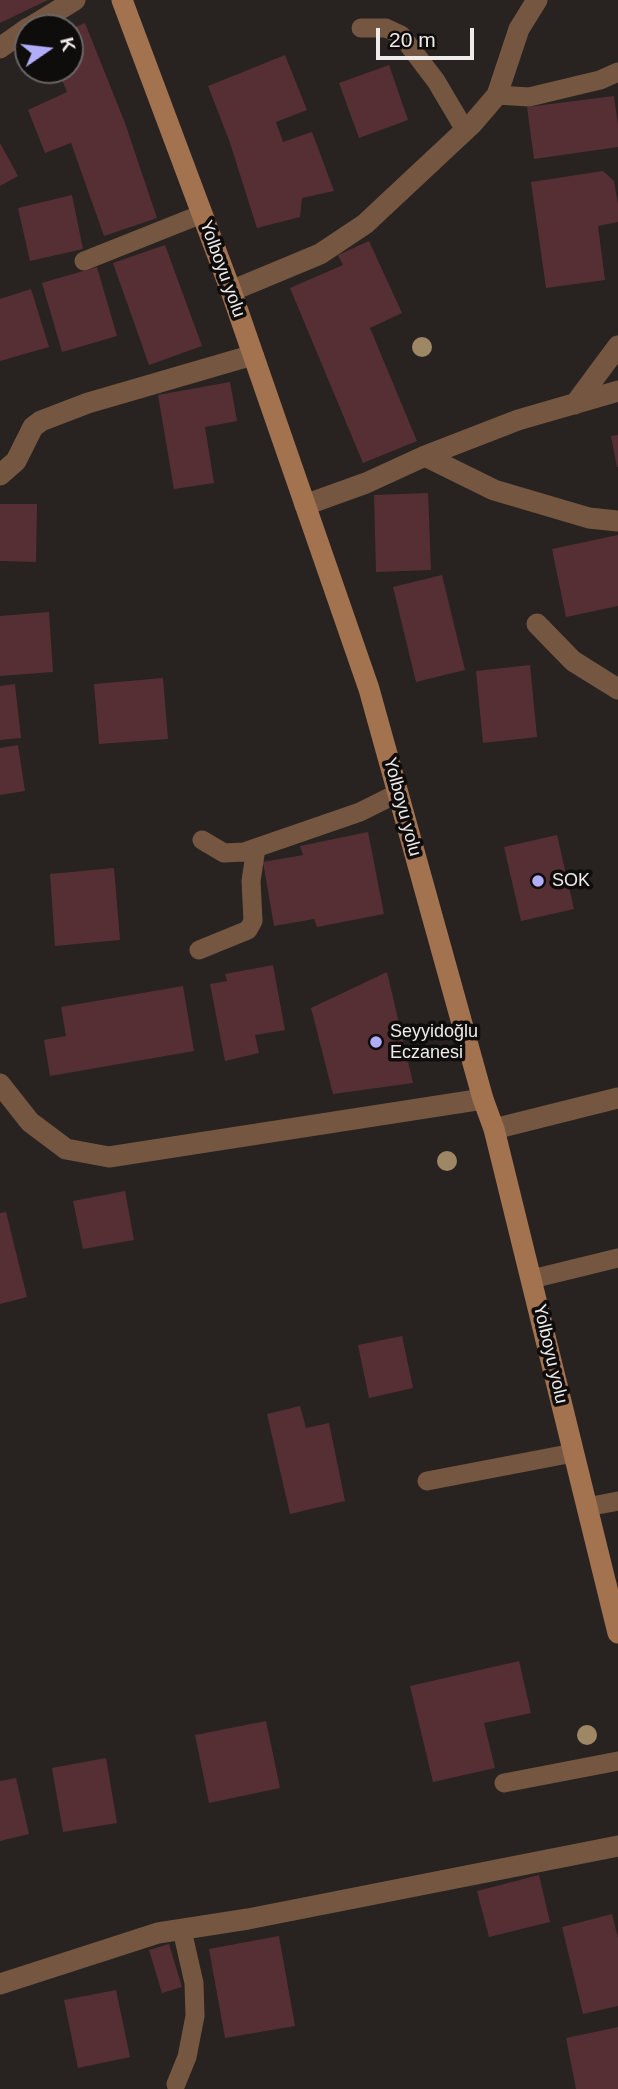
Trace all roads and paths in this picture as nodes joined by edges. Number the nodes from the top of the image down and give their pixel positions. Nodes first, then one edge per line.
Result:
1 (75, 0) edge
2 (122, 0) edge
3 (537, 0) edge
4 (52, 14) edge
5 (361, 28) dead end
6 (618, 72) edge
7 (497, 95) junction
8 (465, 130) junction
9 (202, 214) junction
10 (84, 261) dead end
11 (231, 291) junction
12 (618, 346) edge
13 (253, 355) junction
14 (618, 391) edge
15 (575, 404) junction
16 (425, 456) junction
17 (0, 475) edge
18 (305, 505) junction
19 (618, 521) edge
20 (537, 624) dead end
21 (618, 689) edge
22 (398, 793) junction
23 (202, 840) dead end
24 (256, 848) junction
25 (199, 950) dead end
26 (0, 1084) edge
27 (618, 1098) edge
28 (483, 1099) junction
29 (494, 1129) junction
30 (618, 1258) edge
31 (532, 1279) junction
32 (573, 1453) junction
33 (426, 1481) dead end
34 (618, 1501) edge
35 (587, 1507) junction
36 (618, 1633) edge
37 (618, 1760) edge
38 (505, 1783) dead end
39 (618, 1846) edge
40 (182, 1930) junction
41 (0, 1984) edge
42 (176, 2084) dead end

1 - 4 street
2 - 9 main road, Yolboyu yolu
3 - 7 street
5 - 8 lane
6 - 7 lane
7 - 8 street
8 - 11 street
9 - 10 lane
9 - 11 main road, Yolboyu yolu
11 - 13 main road, Yolboyu yolu
12 - 15 street
13 - 17 street
13 - 18 main road, Yolboyu yolu
14 - 15 street
15 - 16 street
16 - 18 street
16 - 19 street
18 - 22 main road, Yolboyu yolu
20 - 21 street
22 - 24 lane
22 - 28 main road, Yolboyu yolu
23 - 24 lane
24 - 25 lane
26 - 28 street
27 - 29 street
28 - 29 main road, Yolboyu yolu
29 - 31 main road, Yolboyu yolu
30 - 31 lane
31 - 32 main road, Yolboyu yolu
32 - 33 lane
32 - 35 main road, Yolboyu yolu
34 - 35 lane
35 - 36 main road, Yolboyu yolu
37 - 38 lane
39 - 40 street
40 - 41 street
40 - 42 lane

